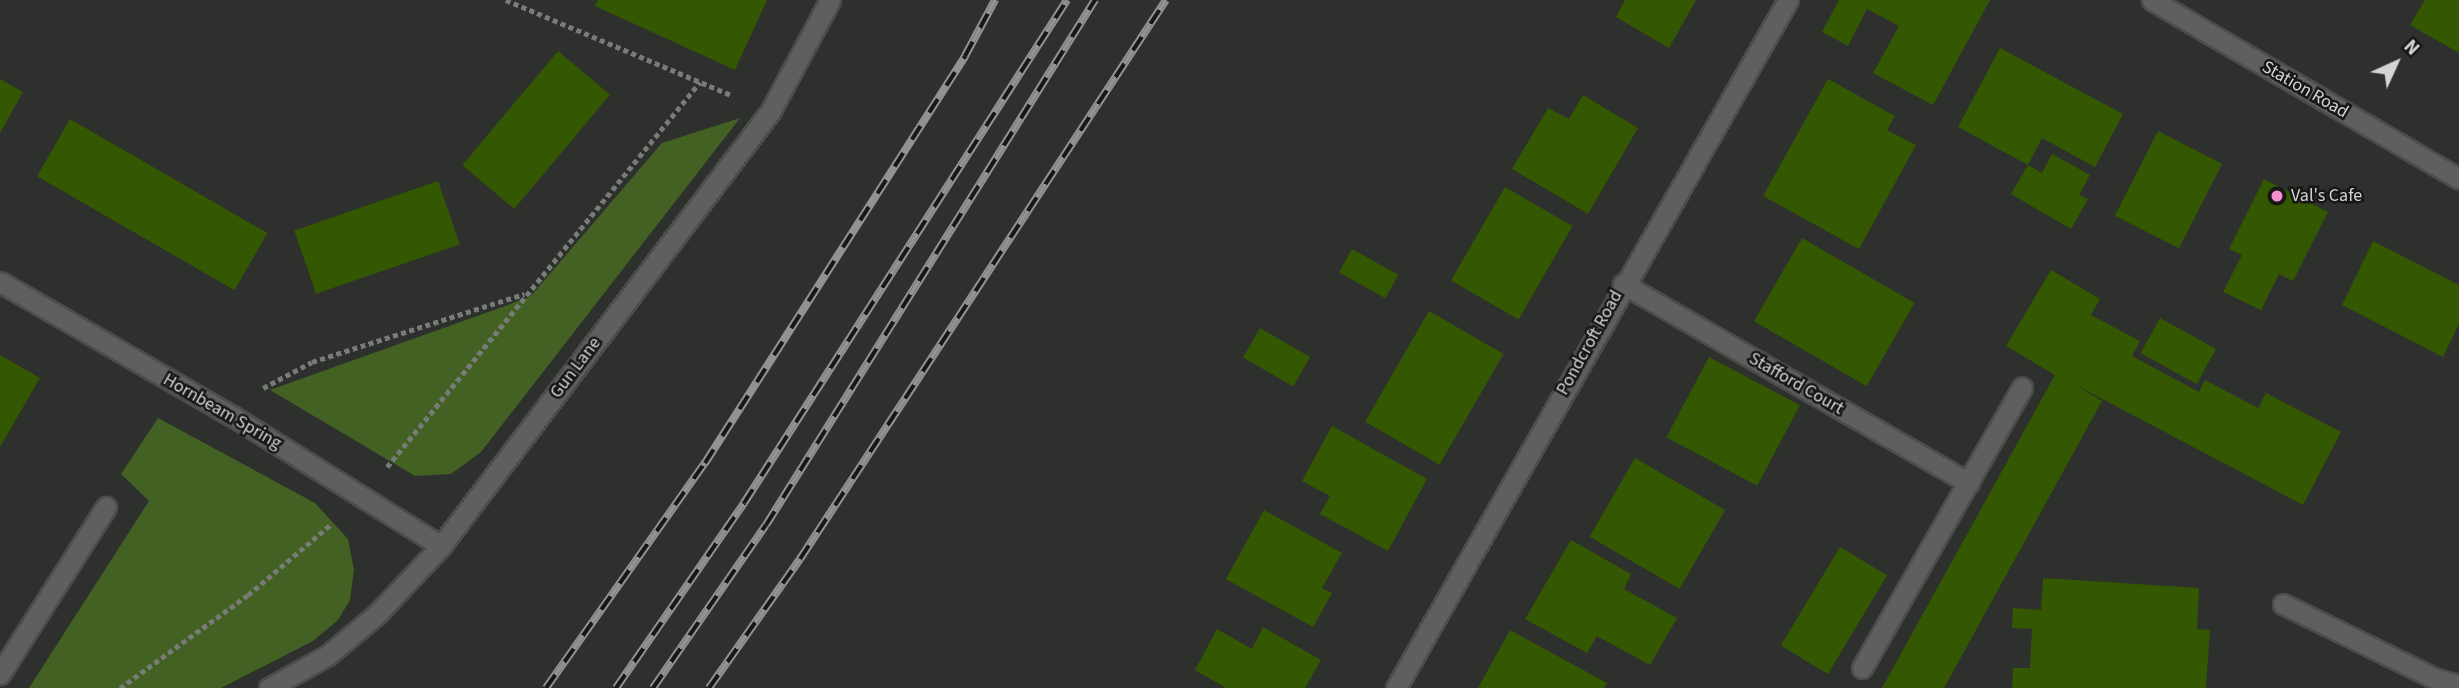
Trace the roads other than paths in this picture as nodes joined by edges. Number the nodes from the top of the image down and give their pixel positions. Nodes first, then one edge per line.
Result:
1 (830, 0) edge
2 (1788, 0) edge
3 (2152, 0) edge
4 (2459, 179) edge
5 (0, 282) edge
6 (1623, 284) junction
7 (2022, 387) dead end
8 (1969, 483) junction
9 (106, 507) dead end
10 (441, 546) junction
11 (2283, 604) dead end
12 (1862, 668) dead end
13 (0, 674) edge
14 (2459, 685) edge
15 (269, 688) edge
16 (1396, 688) edge

1 - 10 street, Gun Lane
2 - 6 street, Pondcroft Road
3 - 4 street, Station Road
5 - 10 street, Hornbeam Spring
6 - 8 street, Stafford Court
6 - 16 street, Pondcroft Road
7 - 8 street
8 - 12 street
9 - 13 street
10 - 15 street, Gun Lane
11 - 14 street

